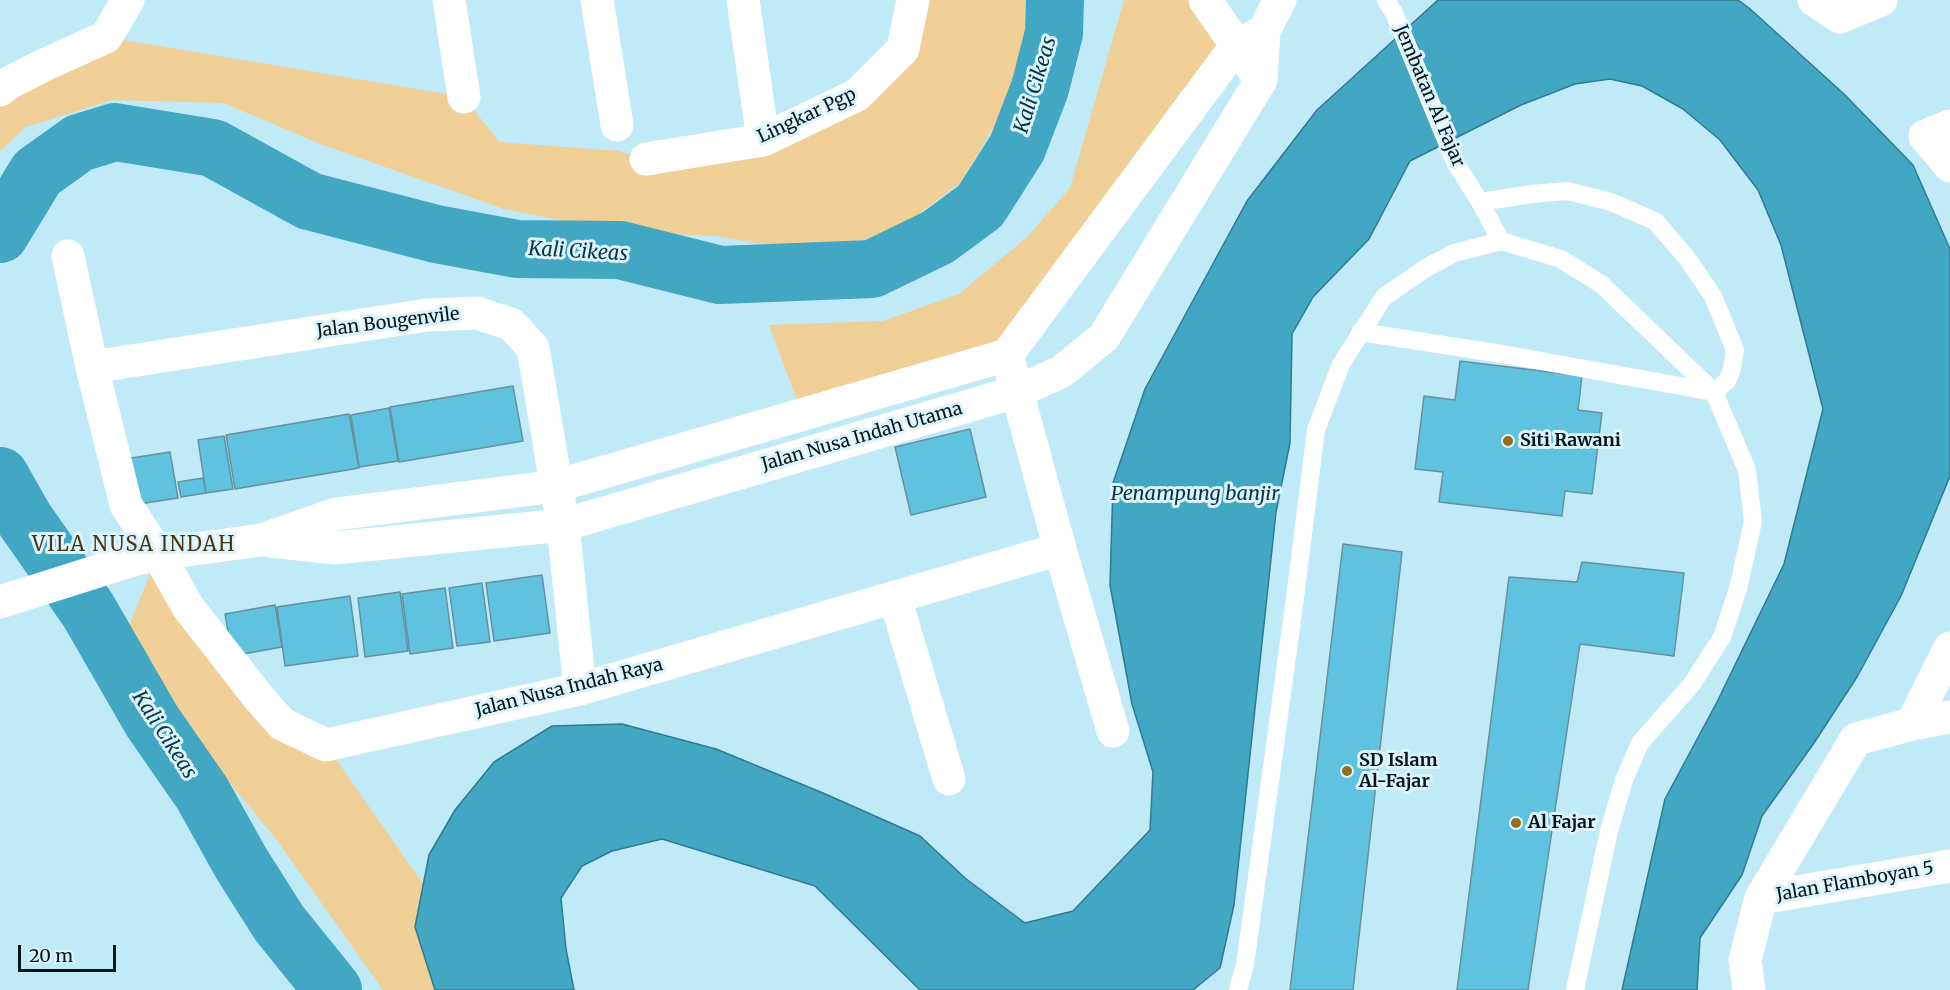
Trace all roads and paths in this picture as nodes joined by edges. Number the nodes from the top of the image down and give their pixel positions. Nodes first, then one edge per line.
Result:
1 (128, 0) edge
2 (449, 0) edge
3 (597, 0) edge
4 (743, 0) edge
5 (913, 0) edge
6 (1205, 0) edge
7 (1280, 0) edge
8 (1814, 0) edge
9 (1881, 0) edge
10 (1390, 6) edge
11 (1250, 38) junction
12 (0, 90) edge
13 (464, 97) dead end
14 (617, 125) dead end
15 (1950, 126) edge
16 (763, 140) junction
17 (646, 159) dead end
18 (1950, 166) edge
19 (1480, 202) junction
20 (1501, 241) junction
21 (68, 256) dead end
22 (1360, 332) junction
23 (1007, 355) junction
24 (92, 367) junction
25 (1017, 392) junction
26 (1714, 392) junction
27 (556, 486) junction
28 (563, 525) junction
29 (261, 540) junction
30 (1060, 549) junction
31 (145, 557) junction
32 (895, 597) junction
33 (0, 602) edge
34 (1950, 648) edge
35 (580, 688) junction
36 (1950, 717) edge
37 (1912, 724) junction
38 (1113, 731) dead end
39 (949, 779) dead end
40 (1950, 866) edge
41 (1761, 898) junction
42 (1238, 990) edge
43 (1575, 990) edge
44 (1749, 990) edge

1 - 12 street
2 - 13 street
3 - 14 street
4 - 16 street
5 - 16 street, Lingkar Pgp
6 - 11 street
7 - 11 street
8 - 9 street
10 - 19 lane, Jembatan Al Fajar
11 - 23 street
11 - 25 street, Jalan Nusa Indah Utama
15 - 18 street
16 - 17 street, Lingkar Pgp
19 - 20 lane, Jembatan Al Fajar
19 - 26 lane
20 - 22 lane
20 - 26 lane
21 - 24 street
22 - 26 lane
22 - 42 lane
23 - 25 street
23 - 27 street, Jalan Nusa Indah Utama
24 - 27 street, Jalan Bougenvile
24 - 31 street
25 - 28 street, Jalan Nusa Indah Utama
25 - 30 street
26 - 43 lane
27 - 28 street, Jalan Bougenvile
27 - 29 street, Jalan Nusa Indah Utama
28 - 29 street, Jalan Nusa Indah Utama
28 - 35 street, Jalan Bougenvile
29 - 31 street, Jalan Nusa Indah Utama
30 - 32 street, Jalan Nusa Indah Raya
30 - 38 street
31 - 33 street, Jalan Nusa Indah Utama
31 - 35 street, Jalan Nusa Indah Raya
32 - 35 street, Jalan Nusa Indah Raya
32 - 39 street
34 - 37 street
36 - 37 street
37 - 41 street
40 - 41 street, Jalan Flamboyan 5
41 - 44 street

